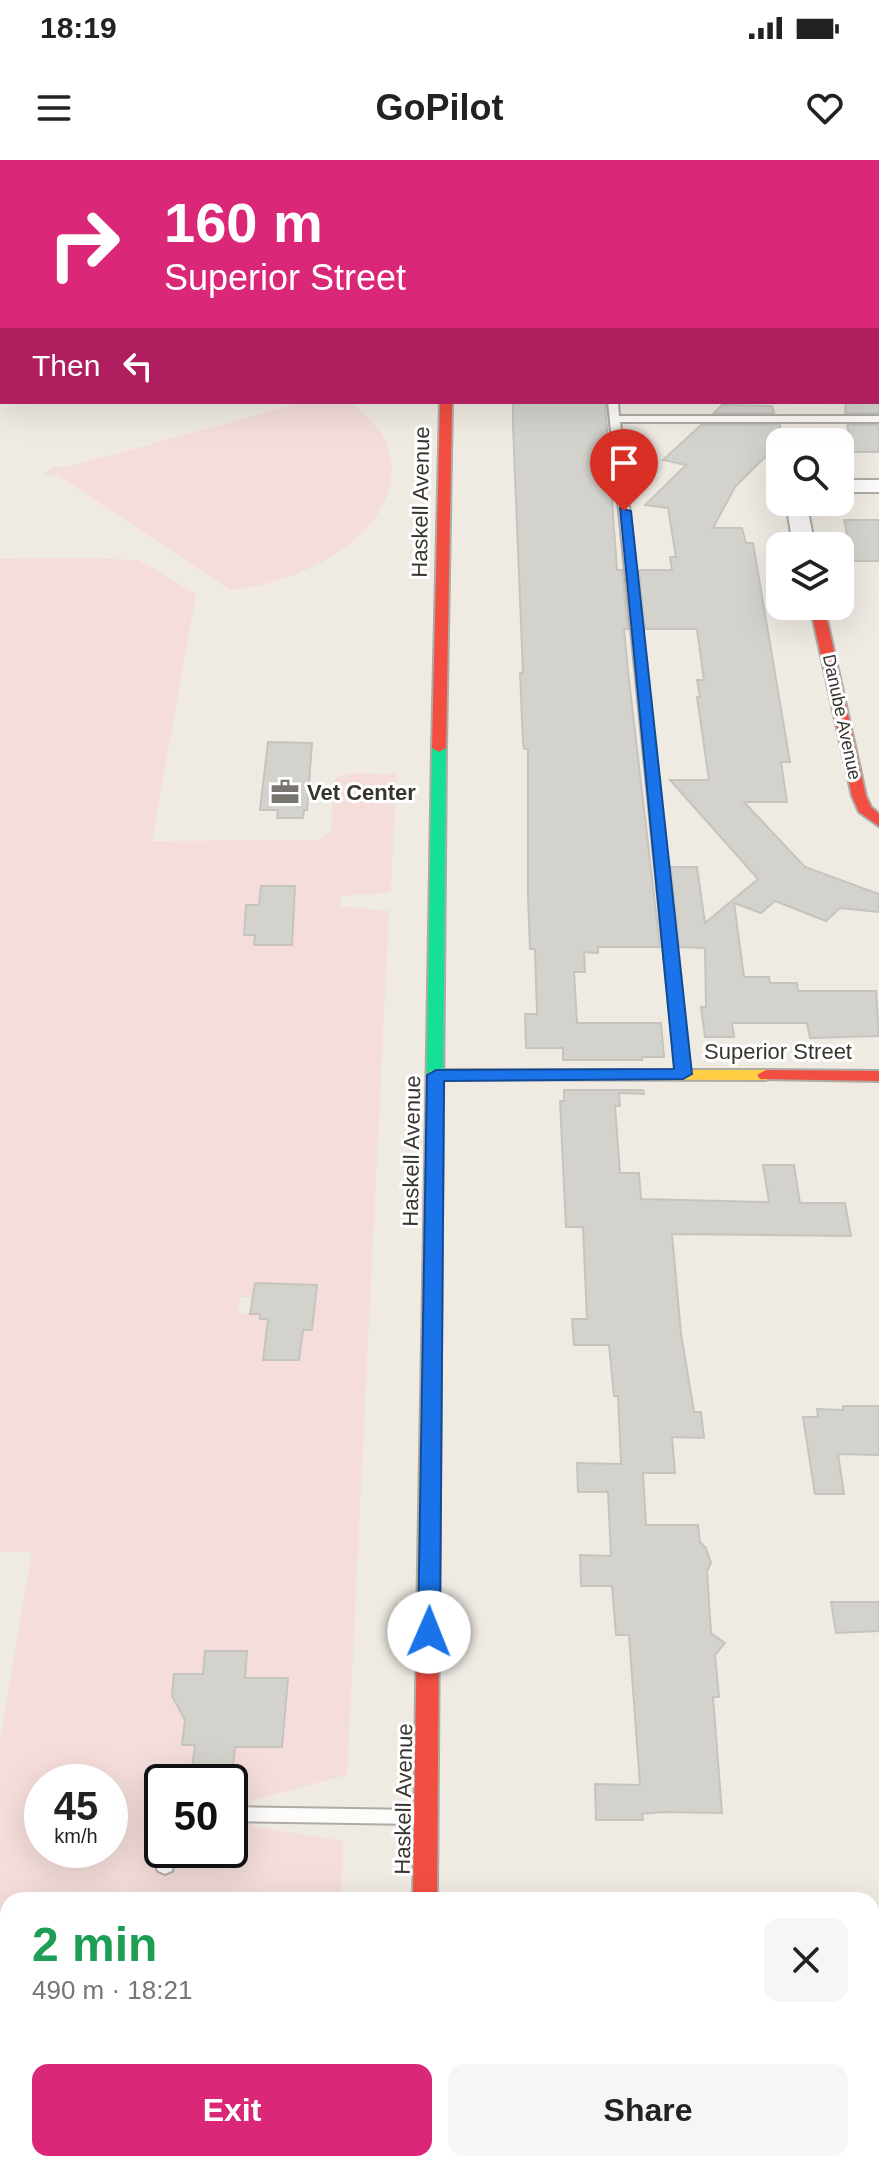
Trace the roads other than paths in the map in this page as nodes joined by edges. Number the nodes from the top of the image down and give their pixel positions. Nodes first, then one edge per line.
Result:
1 (446, 404) edge
2 (613, 404) edge
3 (615, 419) junction
4 (879, 419) edge
5 (854, 486) edge
6 (879, 486) edge
7 (820, 620) edge
8 (879, 821) edge
9 (683, 1074) junction
10 (436, 1075) junction
11 (879, 1076) edge
12 (248, 1814) edge
13 (426, 1818) junction
14 (425, 1892) edge

1 - 10 main road, Haskell Avenue
2 - 3 lane
3 - 4 lane
3 - 9 lane
5 - 6 street
7 - 8 main road, Danube Avenue
9 - 10 main road, Superior Street
9 - 11 main road, Superior Street
10 - 13 main road, Haskell Avenue
12 - 13 lane
13 - 14 main road, Haskell Avenue

